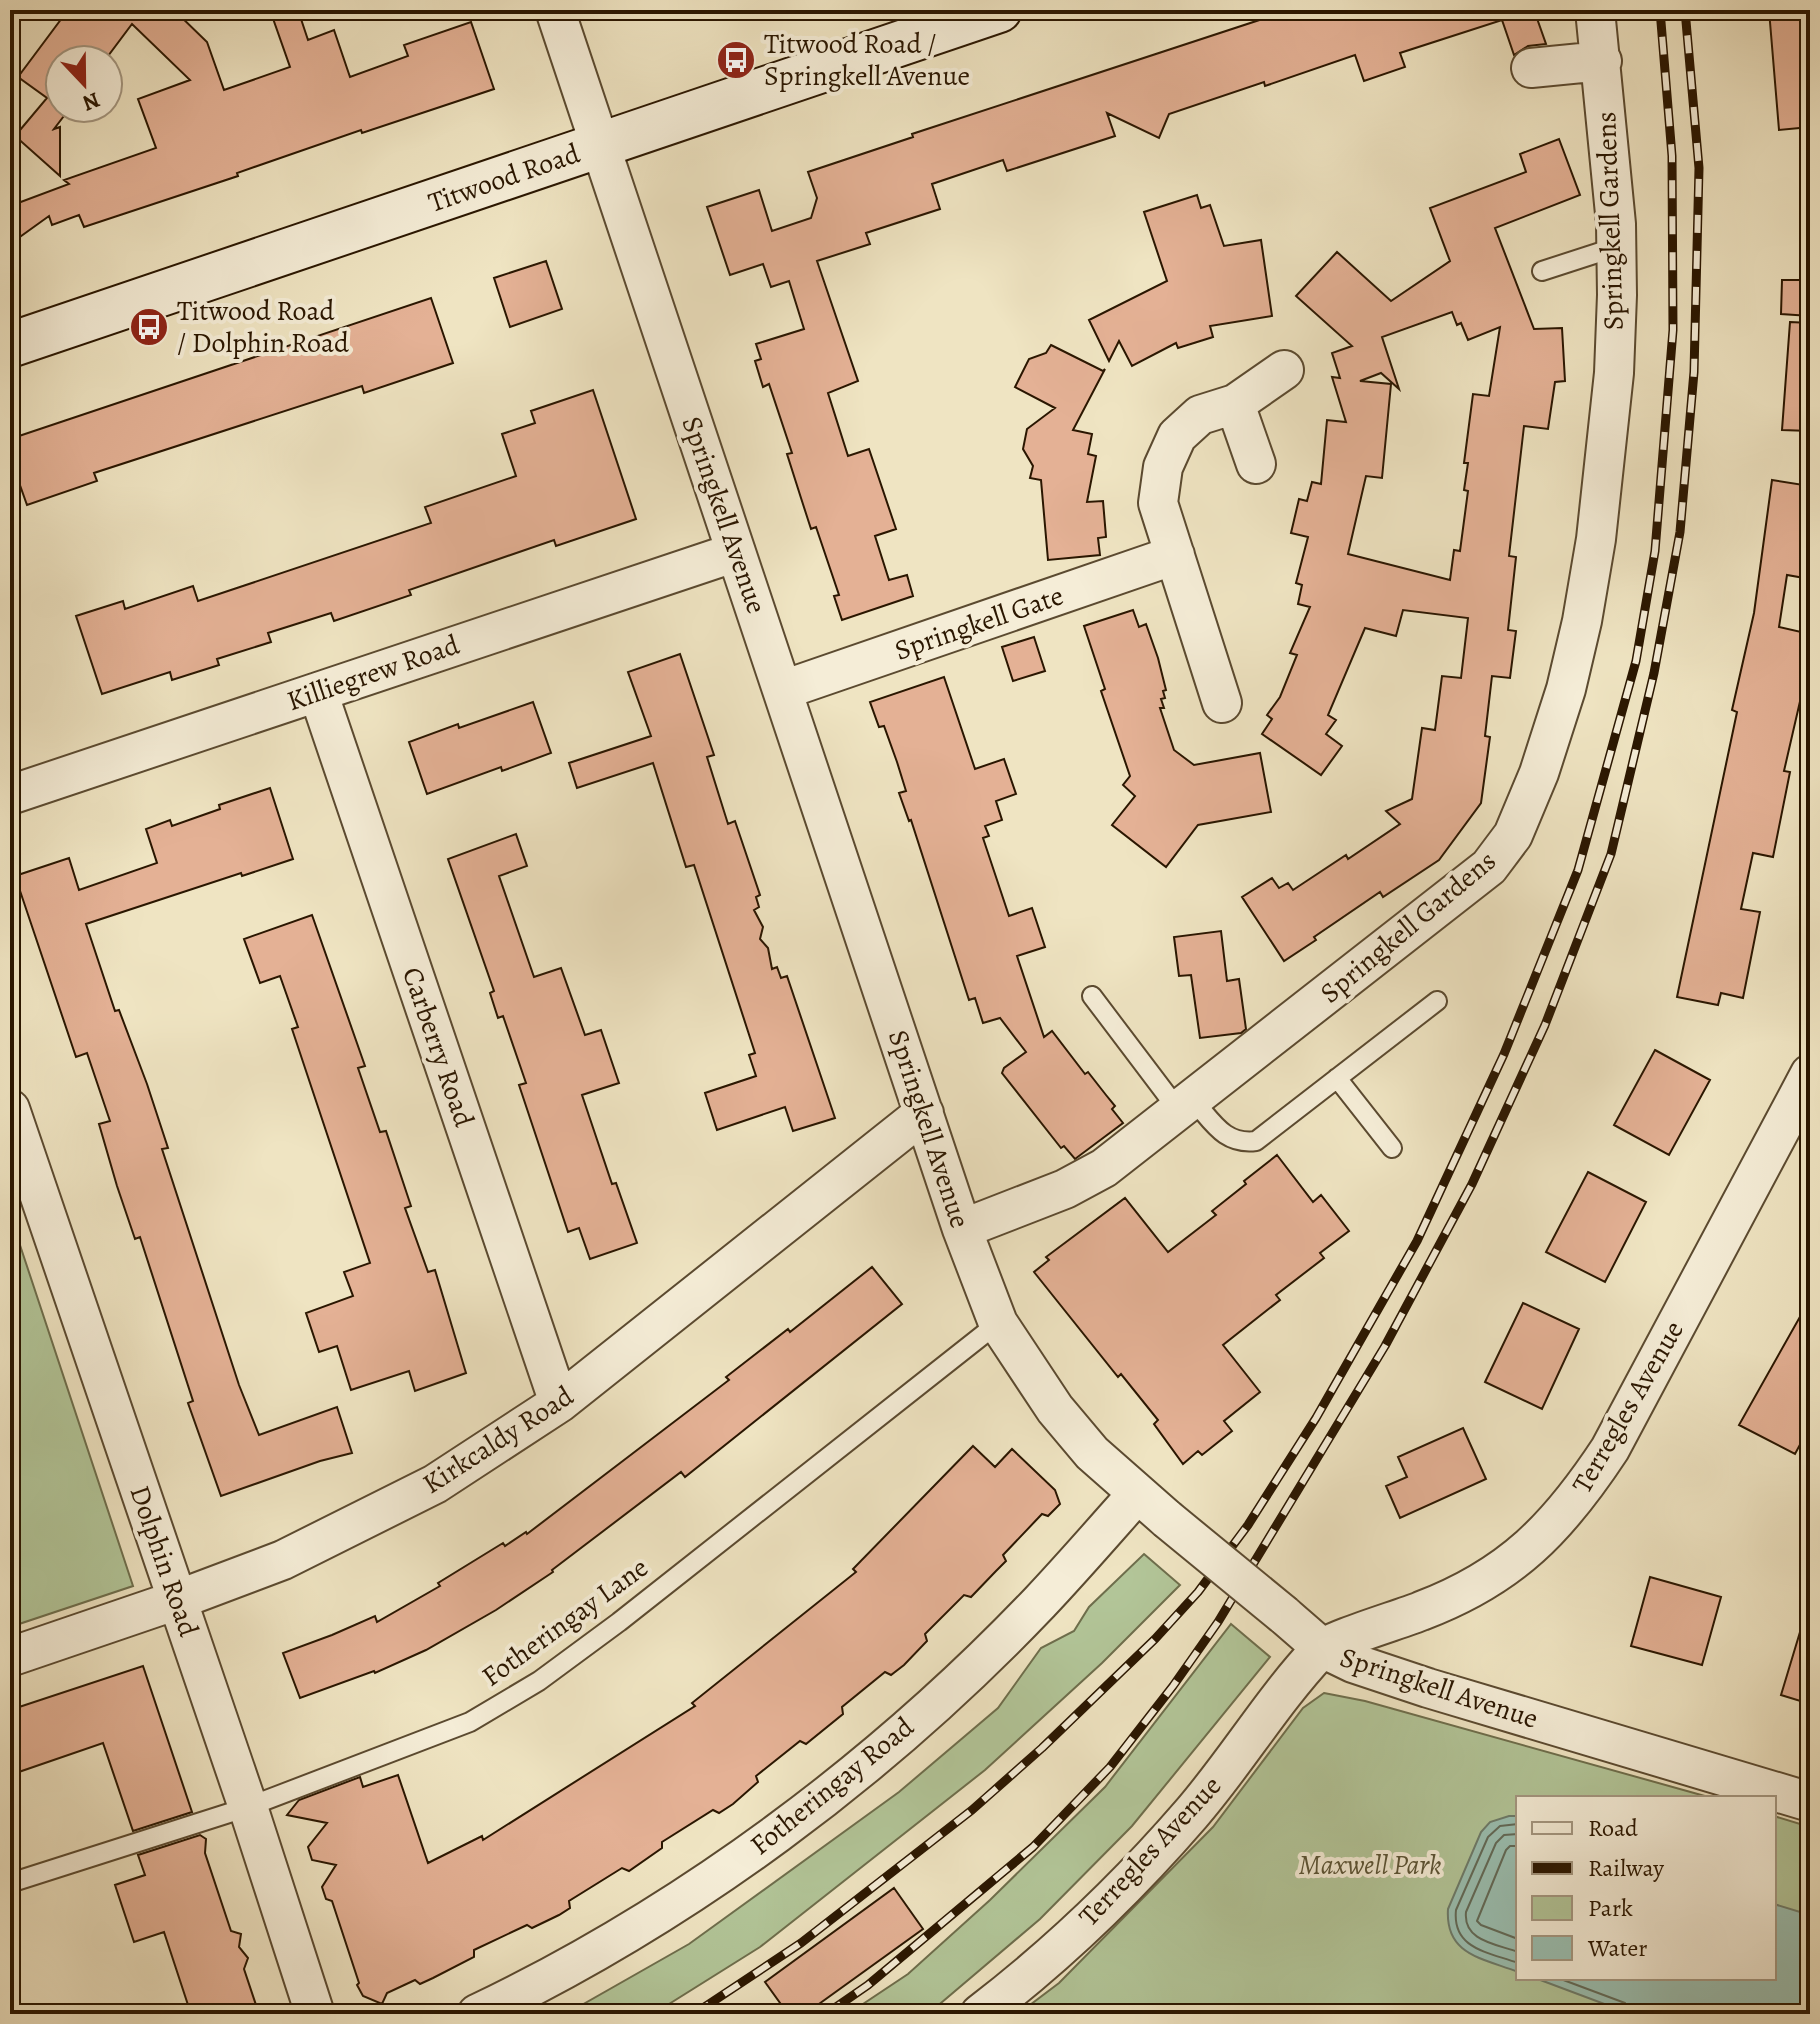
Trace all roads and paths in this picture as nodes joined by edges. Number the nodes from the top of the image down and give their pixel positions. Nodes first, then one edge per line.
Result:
1 (555, 10) edge
2 (999, 10) edge
3 (1595, 10) edge
4 (1602, 61) junction
5 (1531, 68) dead end
6 (600, 145) junction
7 (1616, 247) junction
8 (1542, 271) dead end
9 (10, 345) edge
10 (1284, 370) dead end
11 (1235, 404) junction
12 (1256, 464) dead end
13 (736, 552) junction
14 (1175, 555) junction
15 (783, 690) junction
16 (318, 692) junction
17 (1222, 703) dead end
18 (10, 795) edge
19 (1092, 996) dead end
20 (1437, 1001) dead end
21 (1810, 1074) edge
22 (1337, 1078) junction
23 (1186, 1106) junction
24 (10, 1109) edge
25 (924, 1113) junction
26 (1392, 1148) dead end
27 (962, 1229) junction
28 (998, 1323) junction
29 (559, 1403) junction
30 (1137, 1494) junction
31 (177, 1600) junction
32 (1322, 1648) junction
33 (10, 1657) edge
34 (1810, 1802) edge
35 (248, 1807) junction
36 (10, 1883) edge
37 (315, 2014) edge
38 (477, 2014) edge
39 (980, 2014) edge

1 - 6 street, Springkell Avenue
2 - 6 main road, Titwood Road
3 - 4 street, Springkell Gardens
4 - 5 street
4 - 7 street, Springkell Gardens
6 - 9 main road, Titwood Road
6 - 13 street, Springkell Avenue
7 - 8 lane
7 - 23 street, Springkell Gardens
10 - 11 street
11 - 12 street
11 - 14 street
13 - 15 street, Springkell Avenue
13 - 16 street, Killiegrew Road
14 - 15 street, Springkell Gate
14 - 17 street
15 - 25 street, Springkell Avenue
16 - 18 street, Killiegrew Road
16 - 29 street, Carberry Road
19 - 23 lane
20 - 22 lane
21 - 32 street, Terregles Avenue
22 - 23 lane
22 - 26 lane
23 - 27 street, Springkell Gardens
24 - 31 street, Dolphin Road
25 - 27 street, Springkell Avenue
25 - 29 street, Kirkcaldy Road
27 - 28 street, Springkell Avenue
28 - 30 street, Springkell Avenue
28 - 35 lane, Fotheringay Lane
29 - 31 street, Kirkcaldy Road
30 - 32 street, Springkell Avenue, bridge
30 - 38 street, Fotheringay Road
31 - 33 street, Kirkcaldy Road
31 - 35 street, Dolphin Road
32 - 34 street, Springkell Avenue
32 - 39 street, Terregles Avenue
35 - 36 lane, Fotheringay Lane
35 - 37 street, Dolphin Road

